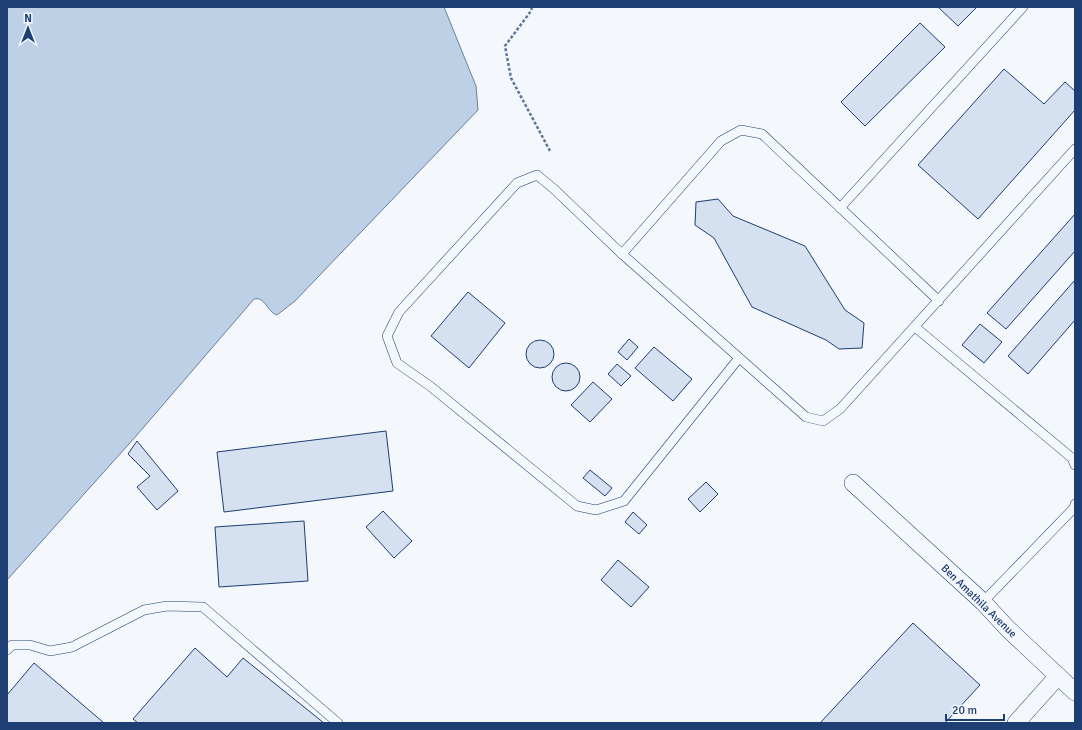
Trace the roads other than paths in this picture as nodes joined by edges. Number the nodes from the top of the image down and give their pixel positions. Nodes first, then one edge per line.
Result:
1 (1023, 7) edge
2 (1075, 149) edge
3 (840, 208) junction
4 (622, 254) junction
5 (938, 301) junction
6 (915, 327) junction
7 (739, 358) junction
8 (1075, 465) edge
9 (853, 483) dead end
10 (1075, 504) edge
11 (983, 602) junction
12 (7, 650) edge
13 (1058, 676) junction
14 (1075, 692) edge
15 (338, 723) edge
16 (1016, 723) edge

1 - 3 lane
2 - 5 lane
3 - 4 lane
3 - 5 lane
4 - 7 lane
4 - 7 lane
5 - 6 lane
6 - 7 lane
6 - 8 lane
9 - 11 street, Ben Amathila Avenue
10 - 11 lane
11 - 13 street, Ben Amathila Avenue
12 - 15 lane
13 - 14 street, Ben Amathila Avenue
13 - 16 street

